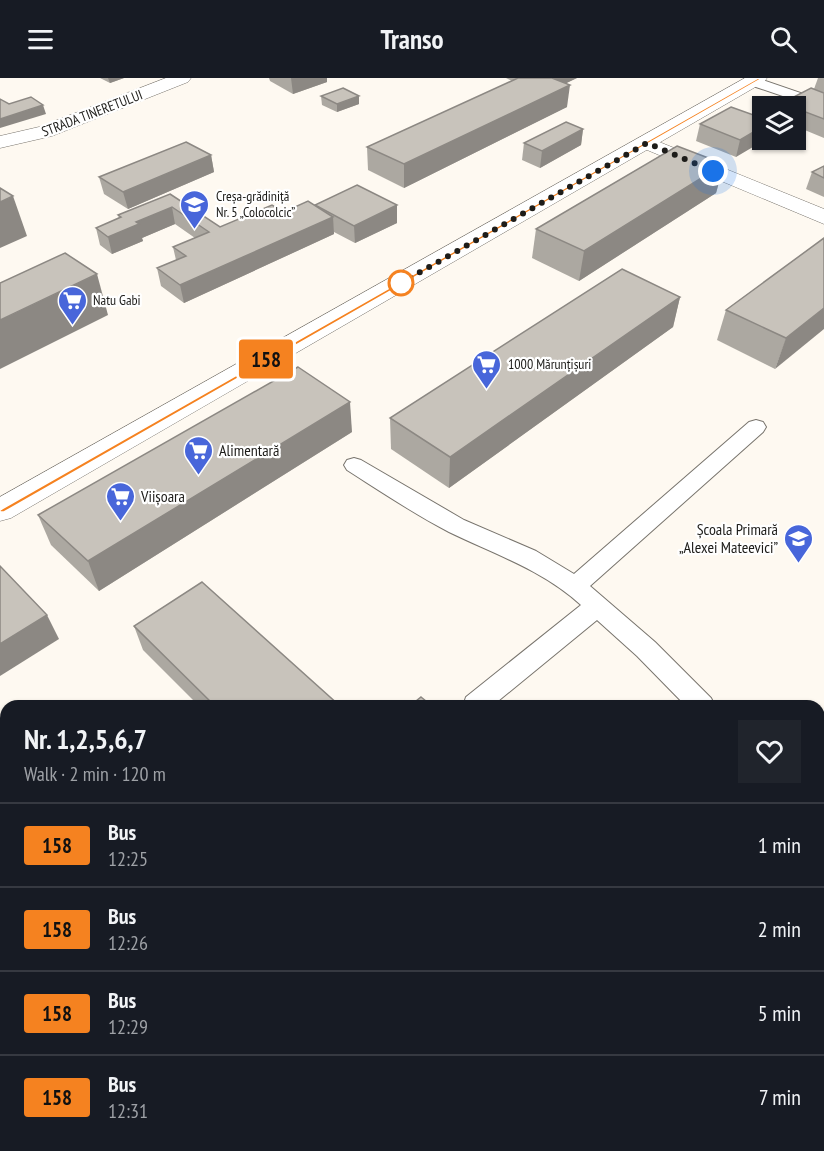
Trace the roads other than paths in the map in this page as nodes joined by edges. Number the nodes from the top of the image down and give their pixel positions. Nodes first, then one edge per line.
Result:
1 (182, 78) edge
2 (755, 80) edge
3 (824, 106) edge
4 (0, 142) edge
5 (647, 143) junction
6 (824, 217) edge
7 (756, 428) dead end
8 (354, 465) dead end
9 (0, 510) edge
10 (574, 586) junction
11 (597, 606) junction
12 (481, 700) edge
13 (696, 700) edge

1 - 4 main road, STRADA TINERETULUI
2 - 3 lane
2 - 5 main road
5 - 6 main road
5 - 9 main road
7 - 10 lane
8 - 10 lane
10 - 11 lane
11 - 12 lane
11 - 13 lane

